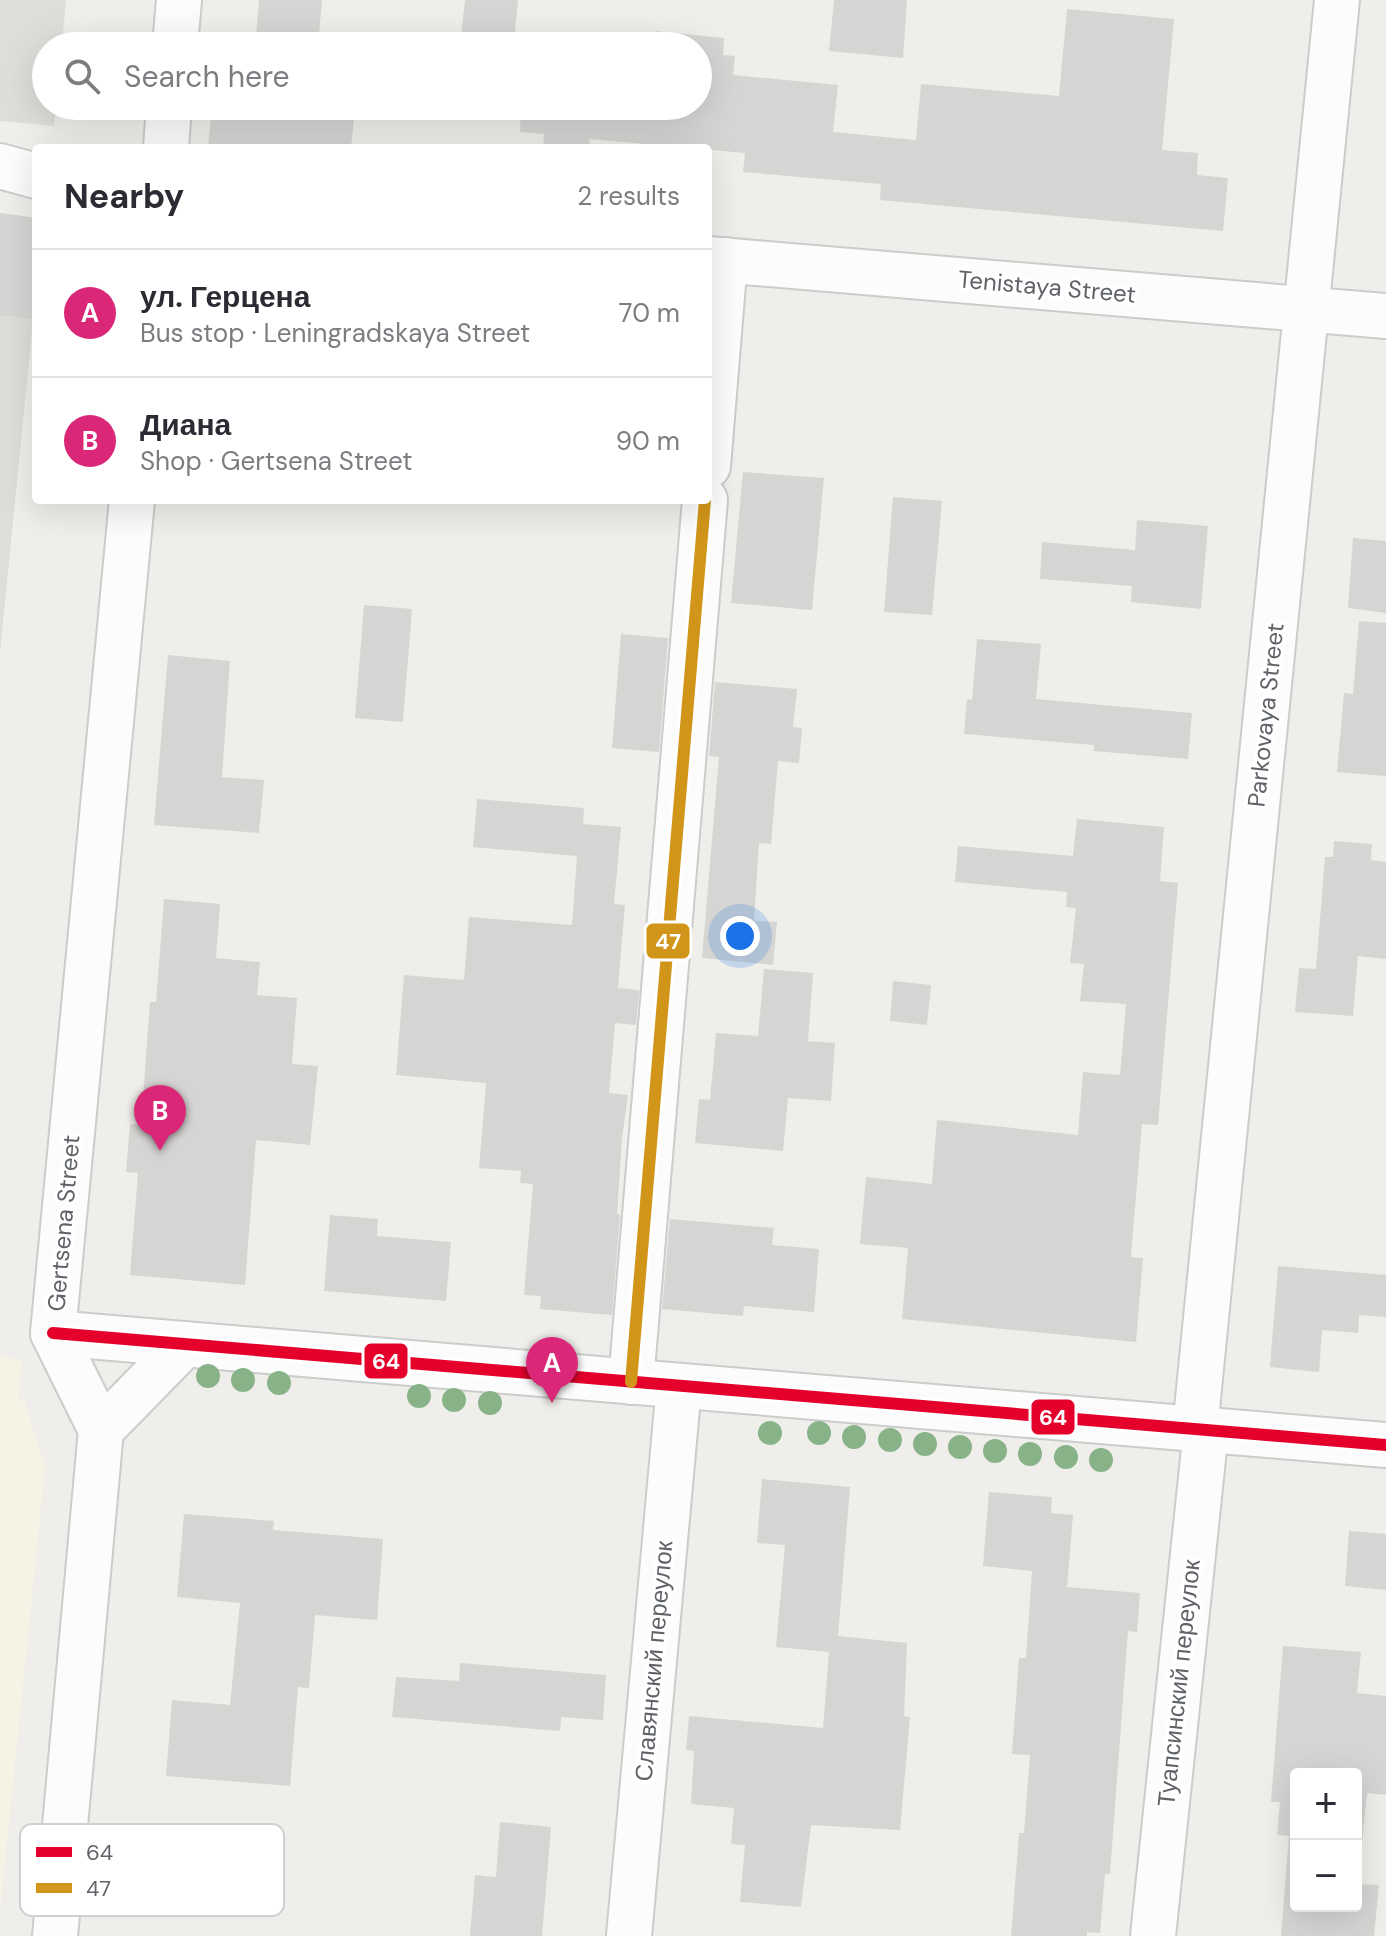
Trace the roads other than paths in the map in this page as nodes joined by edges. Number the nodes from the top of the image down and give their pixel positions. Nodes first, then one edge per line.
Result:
1 (179, 0) edge
2 (1337, 0) edge
3 (176, 32) edge
4 (168, 120) edge
5 (166, 144) edge
6 (0, 166) edge
7 (32, 175) edge
8 (717, 260) edge
9 (1306, 309) junction
10 (1386, 316) edge
11 (712, 374) edge
12 (132, 504) edge
13 (705, 504) edge
14 (53, 1333) junction
15 (185, 1344) junction
16 (631, 1382) junction
17 (679, 1386) junction
18 (101, 1430) junction
19 (1201, 1430) junction
20 (1386, 1445) edge
21 (65, 1824) edge
22 (57, 1916) edge
23 (55, 1936) edge
24 (629, 1936) edge
25 (1153, 1936) edge

1 - 3 street
2 - 9 street, Parkovaya Street
4 - 5 street
6 - 7 street
8 - 9 street, Tenistaya Street
8 - 11 street
9 - 10 street, Tenistaya Street
9 - 19 street, Parkovaya Street
12 - 14 street, Gertsena Street
13 - 16 street
14 - 15 street
14 - 18 street, Gertsena Street
15 - 16 street
15 - 18 street
16 - 17 street
17 - 19 street
17 - 24 street, Славянский переулок
18 - 21 street
19 - 20 street
19 - 25 street, Туапсинский переулок
22 - 23 street

